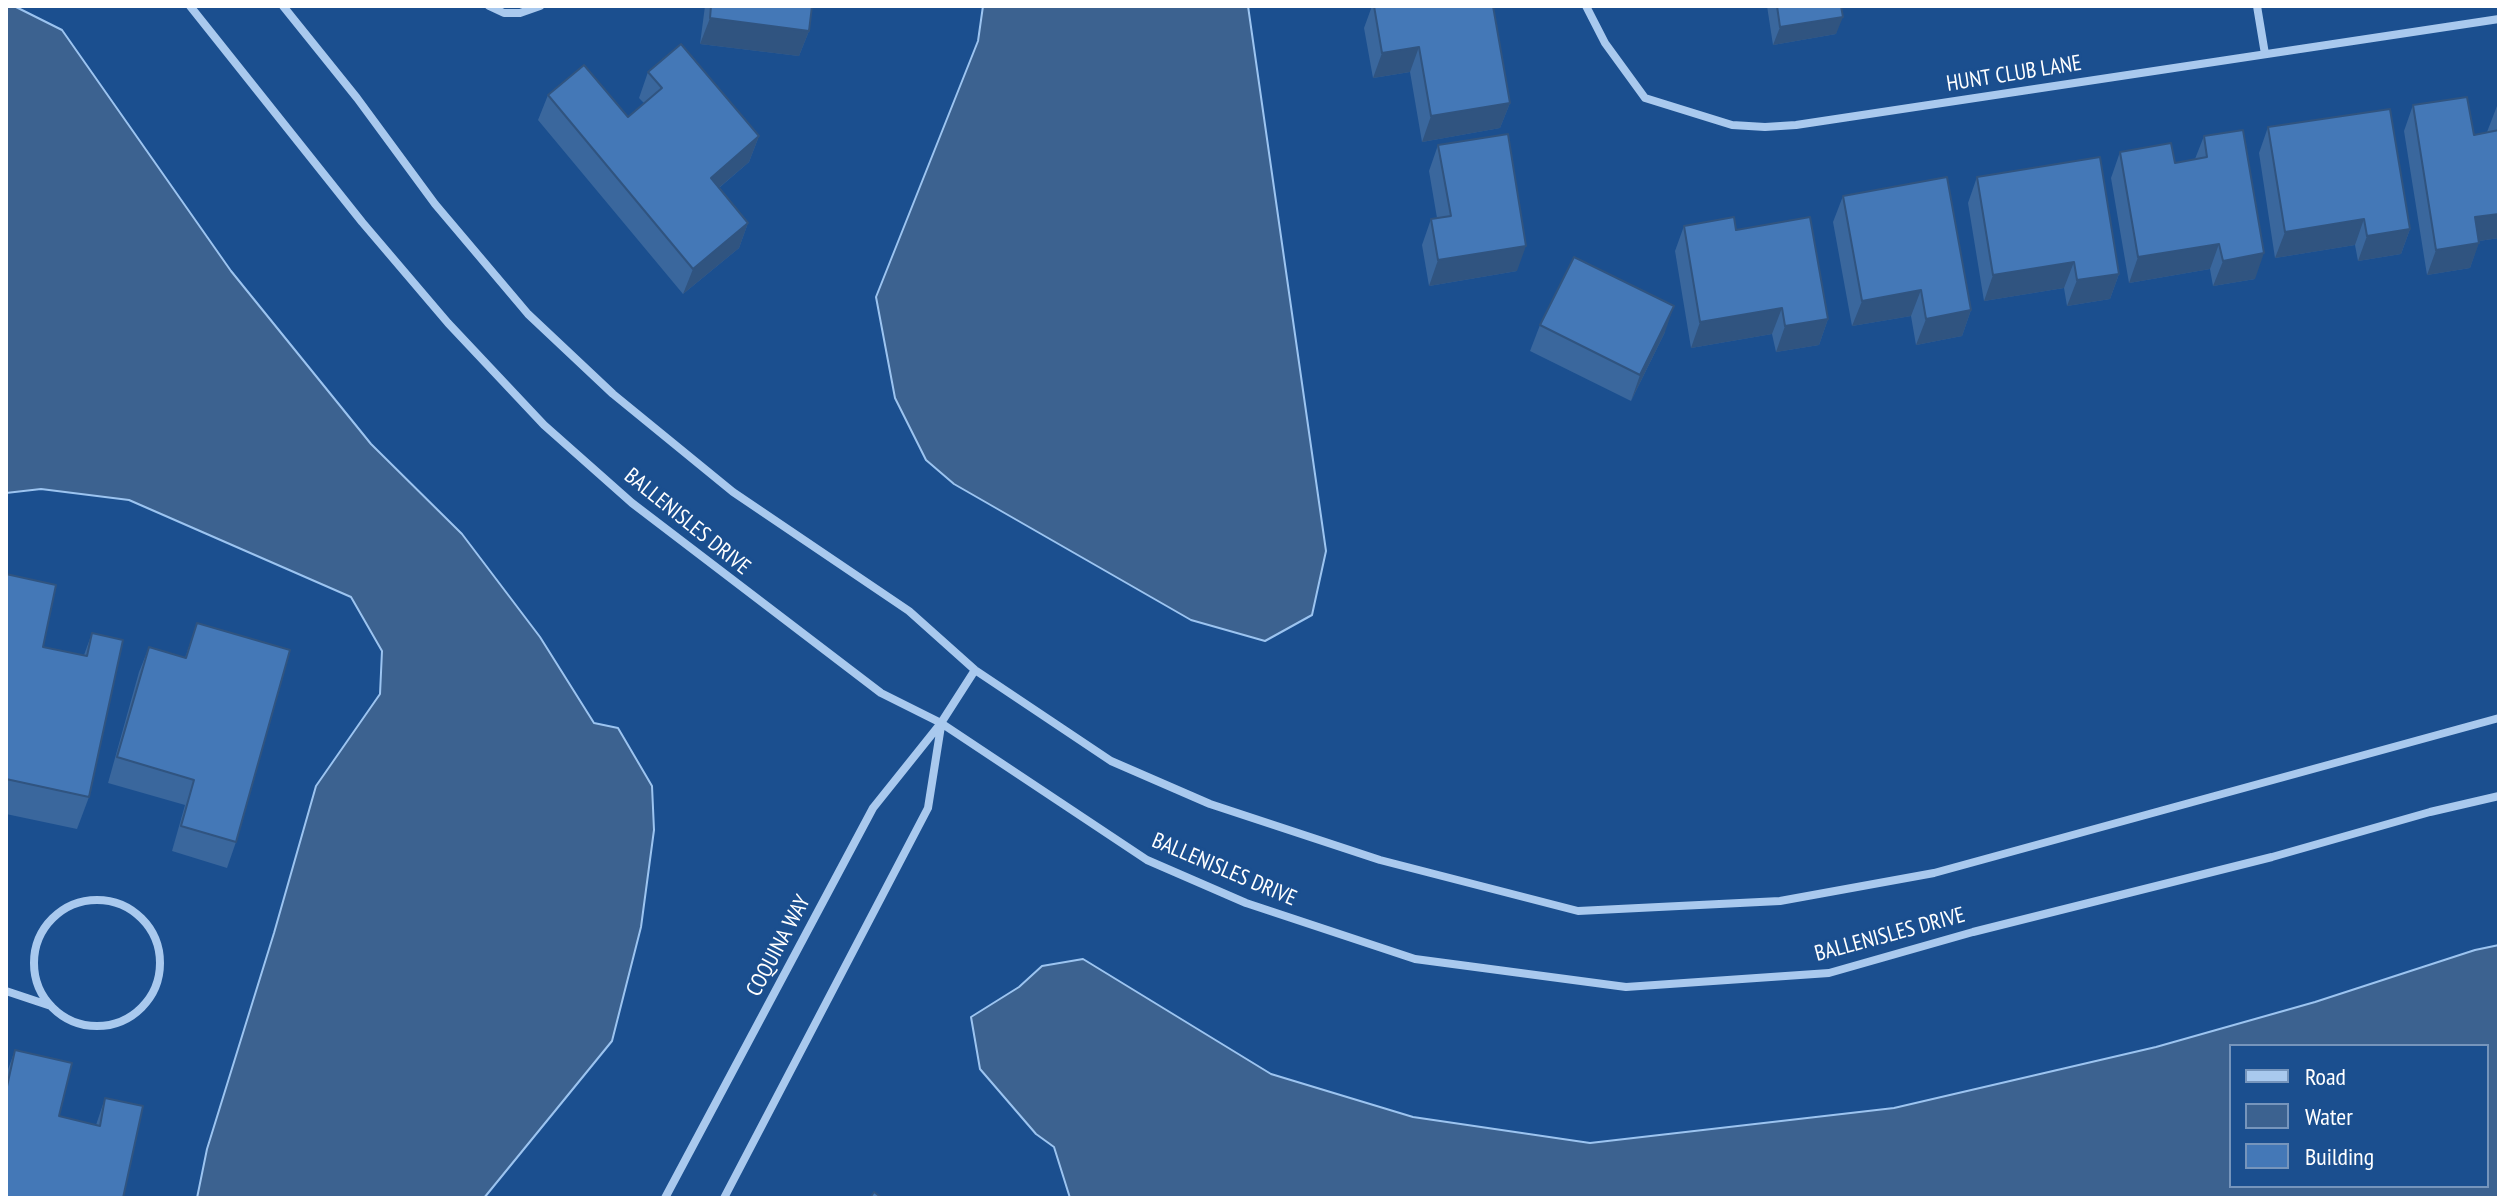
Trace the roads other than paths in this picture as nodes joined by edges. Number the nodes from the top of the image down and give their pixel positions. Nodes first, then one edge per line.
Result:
1 (190, 6) edge
2 (283, 6) edge
3 (489, 6) edge
4 (540, 6) edge
5 (1586, 6) edge
6 (2257, 6) edge
7 (2499, 19) edge
8 (2265, 54) junction
9 (975, 670) junction
10 (2499, 718) edge
11 (941, 723) junction
12 (2499, 796) edge
13 (6, 991) edge
14 (51, 1006) junction
15 (665, 1198) edge
16 (724, 1198) edge

1 - 11 street, BALLENISLES DRIVE
2 - 9 street
3 - 4 street
5 - 8 street, HUNT CLUB LANE
6 - 8 street
7 - 8 street, HUNT CLUB LANE
9 - 10 street
9 - 11 street, COQUINA WAY
11 - 12 street, BALLENISLES DRIVE
11 - 15 street, COQUINA WAY
11 - 16 street, COQUINA WAY
13 - 14 street
14 - 14 street

